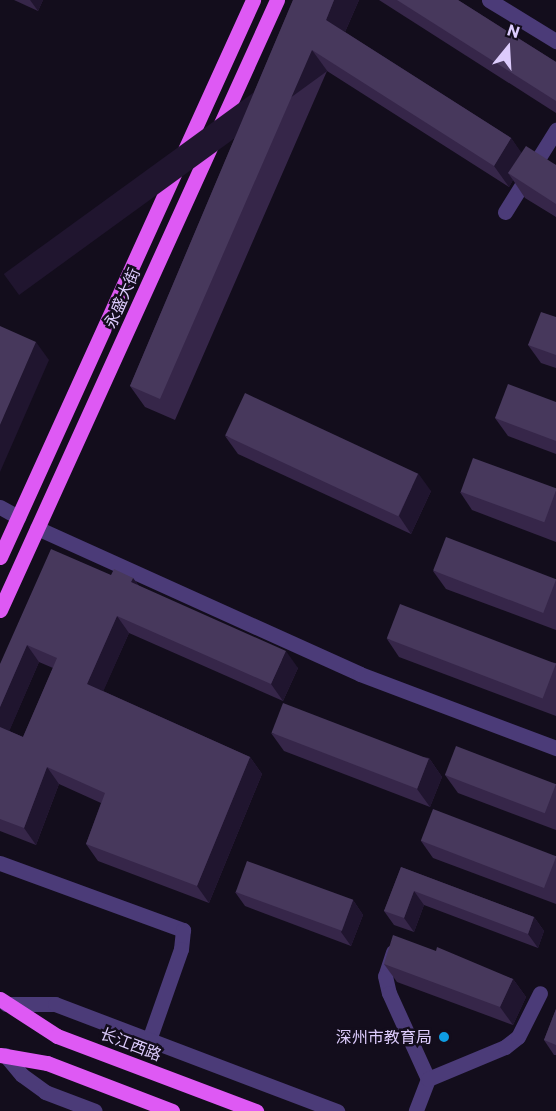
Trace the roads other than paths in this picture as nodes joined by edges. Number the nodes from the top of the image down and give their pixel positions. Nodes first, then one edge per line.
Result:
1 (253, 0) edge
2 (277, 0) edge
3 (489, 0) edge
4 (556, 41) edge
5 (556, 130) edge
6 (505, 212) dead end
7 (0, 507) edge
8 (18, 517) junction
9 (37, 528) junction
10 (0, 557) edge
11 (0, 610) edge
12 (556, 748) edge
13 (0, 863) edge
14 (398, 938) edge
15 (540, 993) dead end
16 (3, 1001) edge
17 (149, 1040) junction
18 (2, 1055) edge
19 (428, 1079) junction
20 (95, 1111) edge
21 (172, 1111) edge
22 (256, 1111) edge
23 (337, 1111) edge
24 (416, 1111) edge

1 - 8 main road, 永盛大街
2 - 9 main road, 永盛大街
3 - 4 street
5 - 6 street
7 - 8 street
8 - 10 main road, 永盛大街
9 - 11 main road, 永盛大街
9 - 12 street
13 - 17 street
14 - 19 street
15 - 19 street
16 - 17 street
16 - 22 main road, 长江西路
17 - 23 street
18 - 20 street
18 - 21 main road
19 - 24 street

